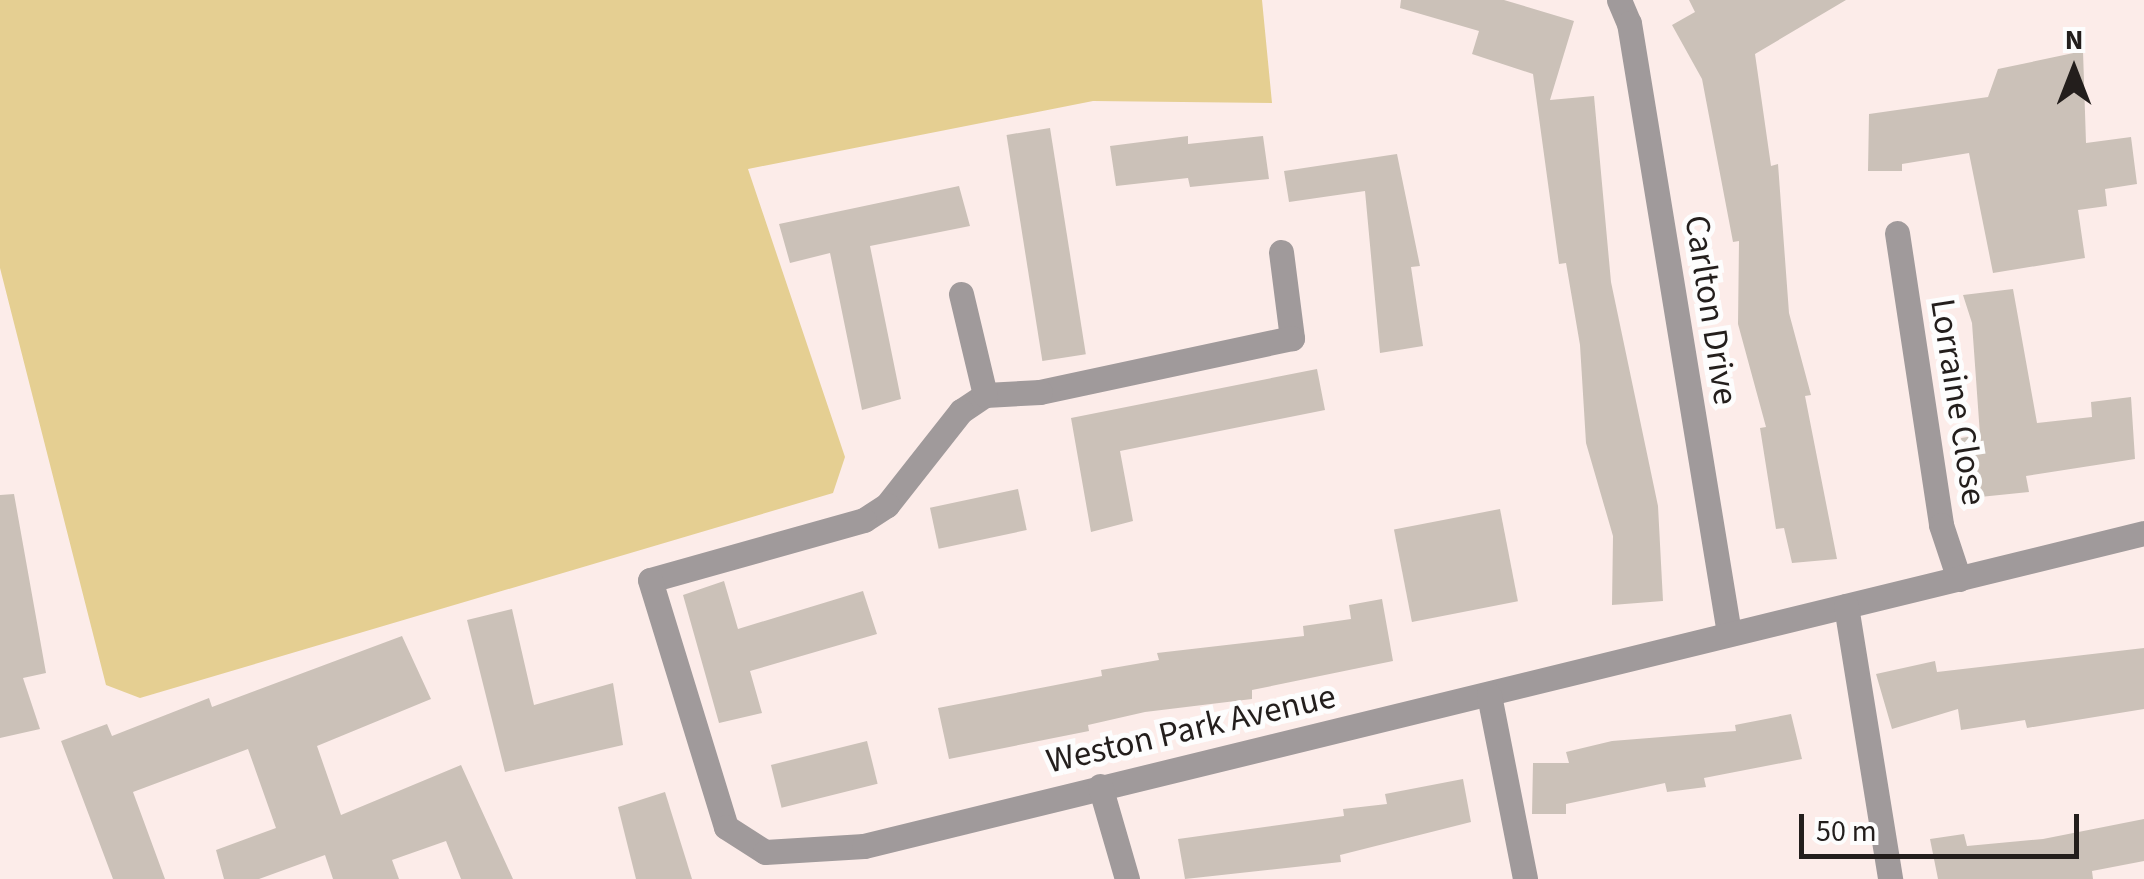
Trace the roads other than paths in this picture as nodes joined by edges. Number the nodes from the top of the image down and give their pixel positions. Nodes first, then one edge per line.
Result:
1 (1619, 0) edge
2 (1897, 233) dead end
3 (1281, 252) dead end
4 (961, 294) dead end
5 (985, 395) junction
6 (2144, 533) edge
7 (1959, 579) junction
8 (1846, 606) junction
9 (1730, 633) junction
10 (1489, 695) junction
11 (1100, 786) junction
12 (1127, 879) edge
13 (1525, 879) edge
14 (1890, 879) edge

1 - 9 street, Carlton Drive
2 - 7 street, Lorraine Close
3 - 5 street
4 - 5 street
5 - 11 street, Weston Park Avenue
6 - 7 street, Weston Park Avenue
7 - 8 street, Weston Park Avenue
8 - 9 street, Weston Park Avenue
8 - 14 street
9 - 10 street, Weston Park Avenue
10 - 11 street, Weston Park Avenue
10 - 13 street
11 - 12 street

